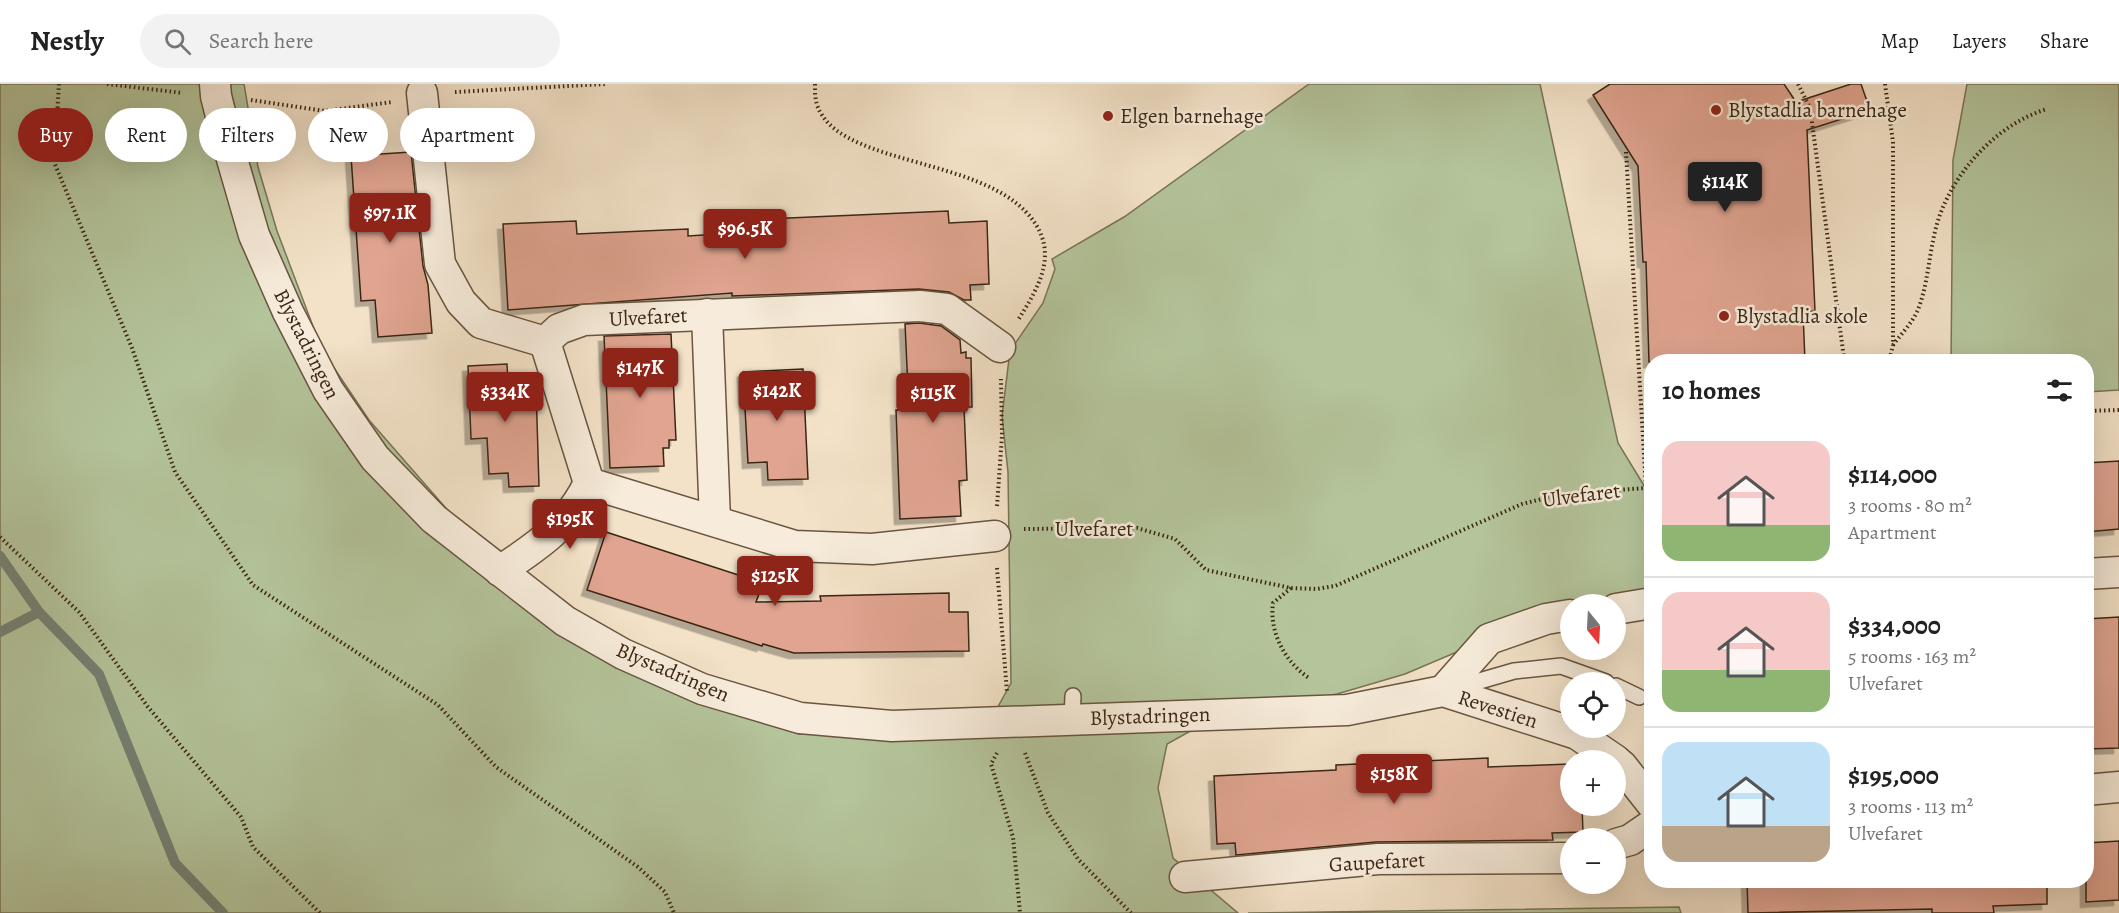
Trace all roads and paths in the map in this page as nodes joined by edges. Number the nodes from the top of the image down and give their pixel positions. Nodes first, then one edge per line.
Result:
1 (59, 84) edge
2 (107, 84) edge
3 (606, 84) edge
4 (815, 84) edge
5 (1798, 84) edge
6 (1885, 84) edge
7 (422, 89) edge
8 (216, 90) edge
9 (2047, 109) dead end
10 (1626, 152) dead end
11 (706, 314) junction
12 (545, 342) junction
13 (1893, 345) junction
14 (1000, 347) joint
15 (1843, 354) edge
16 (1891, 354) edge
17 (2119, 410) edge
18 (2094, 411) edge
19 (1644, 414) edge
20 (589, 483) junction
21 (1644, 487) edge
22 (715, 521) junction
23 (995, 536) joint
24 (0, 537) edge
25 (500, 571) junction
26 (2119, 573) edge
27 (2094, 574) edge
28 (1291, 588) junction
29 (1644, 604) edge
30 (1626, 607) edge
31 (1560, 617) edge
32 (1578, 672) edge
33 (1443, 691) junction
34 (1626, 691) edge
35 (1639, 697) dead end
36 (1347, 710) junction
37 (1013, 720) junction
38 (1600, 750) edge
39 (1626, 771) edge
40 (2119, 787) edge
41 (2094, 789) edge
42 (1644, 794) edge
43 (1644, 830) edge
44 (1626, 841) edge
45 (1560, 858) edge
46 (1185, 877) dead end
47 (320, 913) edge
48 (674, 913) edge
49 (1020, 913) edge
50 (1131, 913) edge

1 - 48 path
2 - 8 path
3 - 7 path
4 - 14 path
5 - 15 path
6 - 13 path
7 - 8 path
7 - 12 street
8 - 25 street, Blystadringen
9 - 13 path
10 - 19 path
11 - 12 street, Ulvefaret
11 - 14 street, Ulvefaret
11 - 22 street
12 - 20 street
13 - 16 path
17 - 18 path
20 - 22 street
20 - 25 street
21 - 28 path, Ulvefaret
22 - 23 street
23 - 28 path, Ulvefaret
24 - 47 path
25 - 37 street, Blystadringen
26 - 27 street
28 - 36 path
29 - 30 street
31 - 33 street
32 - 33 lane
33 - 36 street, Blystadringen
33 - 38 street, Revestien
34 - 35 lane
36 - 37 street, Blystadringen
37 - 49 path
37 - 50 path
39 - 42 street, Revestien
40 - 41 street
43 - 44 street
45 - 46 street, Gaupefaret

